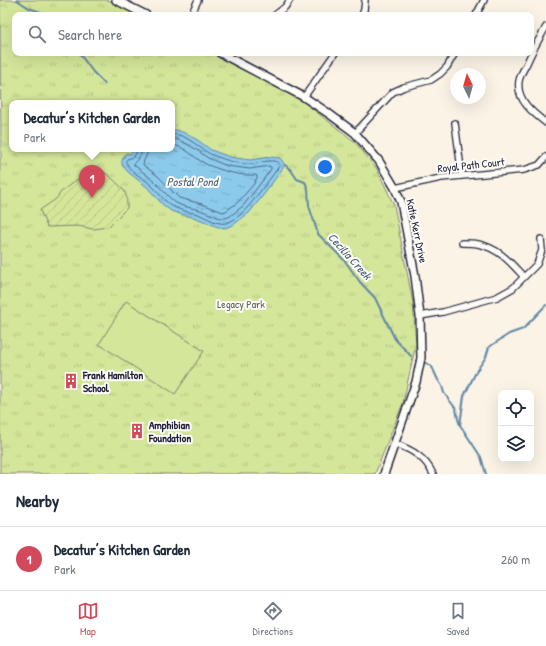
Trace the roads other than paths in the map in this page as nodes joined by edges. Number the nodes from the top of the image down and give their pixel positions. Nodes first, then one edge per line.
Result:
1 (116, 0) edge
2 (198, 0) edge
3 (290, 0) edge
4 (365, 0) edge
5 (484, 0) edge
6 (140, 12) edge
7 (192, 12) edge
8 (279, 12) edge
9 (363, 12) edge
10 (478, 12) edge
11 (546, 28) edge
12 (534, 48) edge
13 (226, 56) edge
14 (333, 56) edge
15 (453, 56) edge
16 (530, 56) edge
17 (304, 97) junction
18 (546, 123) edge
19 (455, 124) dead end
20 (355, 133) junction
21 (546, 157) edge
22 (462, 176) junction
23 (395, 188) junction
24 (541, 239) dead end
25 (462, 243) dead end
26 (524, 277) junction
27 (420, 316) junction
28 (396, 444) junction
29 (384, 474) edge
30 (433, 474) edge

1 - 6 street
2 - 7 street
3 - 8 street
4 - 9 street
5 - 10 street
11 - 12 street
13 - 17 street, Katie Kerr Drive
14 - 17 street
15 - 20 street
16 - 18 street
17 - 20 street, Katie Kerr Drive
19 - 22 street
20 - 23 street, Katie Kerr Drive
21 - 22 street, Royal Path Court
22 - 23 street, Royal Path Court
23 - 27 street, Katie Kerr Drive
24 - 26 street
25 - 26 street
26 - 27 street
27 - 28 street, Katie Kerr Drive
28 - 29 street, Katie Kerr Drive
28 - 30 street

